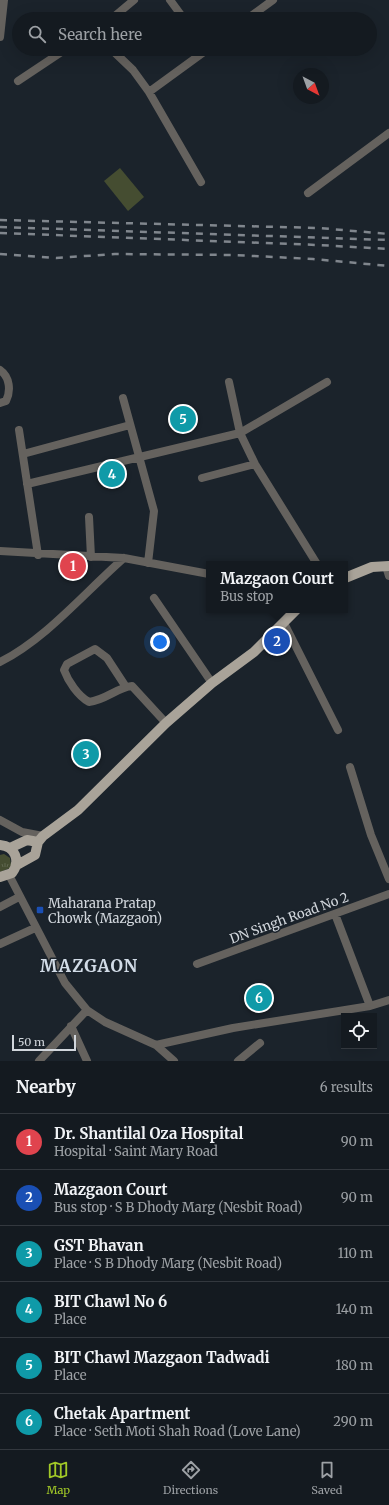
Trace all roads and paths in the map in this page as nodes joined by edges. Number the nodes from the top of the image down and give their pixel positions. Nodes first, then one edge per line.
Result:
1 (4, 0) edge
2 (134, 0) edge
3 (170, 0) edge
4 (273, 0) edge
5 (120, 12) edge
6 (179, 12) edge
7 (257, 12) edge
8 (0, 37) edge
9 (56, 56) edge
10 (118, 56) edge
11 (198, 56) edge
12 (18, 81) dead end
13 (149, 92) junction
14 (389, 133) edge
15 (201, 182) dead end
16 (308, 193) dead end
17 (0, 370) edge
18 (229, 382) dead end
19 (327, 382) dead end
20 (123, 398) dead end
21 (0, 403) edge
22 (130, 425) junction
23 (19, 430) dead end
24 (240, 433) junction
25 (23, 454) junction
26 (139, 458) junction
27 (255, 464) junction
28 (202, 478) dead end
29 (28, 484) junction
30 (89, 517) dead end
31 (0, 551) edge
32 (38, 555) junction
33 (91, 557) junction
34 (124, 558) junction
35 (315, 561) edge
36 (148, 563) junction
37 (388, 570) edge
38 (206, 573) edge
39 (348, 577) edge
40 (154, 598) dead end
41 (293, 613) edge
42 (284, 623) junction
43 (0, 662) edge
44 (212, 683) junction
45 (126, 687) junction
46 (166, 723) junction
47 (338, 730) dead end
48 (350, 767) dead end
49 (0, 820) edge
50 (41, 839) junction
51 (0, 845) edge
52 (10, 848) junction
53 (17, 865) junction
54 (4, 876) edge
55 (389, 879) edge
56 (389, 894) edge
57 (19, 897) junction
58 (0, 907) edge
59 (335, 914) junction
60 (35, 928) junction
61 (0, 944) edge
62 (197, 964) dead end
63 (389, 1000) edge
64 (370, 1006) junction
65 (87, 1010) junction
66 (72, 1026) junction
67 (260, 1043) dead end
68 (156, 1045) junction
69 (39, 1061) edge
70 (87, 1061) edge
71 (174, 1061) edge
72 (238, 1061) edge

1 - 8 street
2 - 5 street
3 - 6 street
4 - 7 street
9 - 12 street
10 - 13 street
11 - 13 street
13 - 15 street
14 - 16 street
17 - 21 street
18 - 24 street
19 - 24 street
20 - 22 street
22 - 25 street
22 - 26 street
23 - 25 street
24 - 26 street
24 - 27 street
25 - 29 street
26 - 29 street
26 - 36 street
27 - 28 street
27 - 35 street
29 - 32 street
30 - 33 street
31 - 32 street
32 - 33 street
33 - 34 street
34 - 36 street
34 - 43 street
36 - 38 street
37 - 39 main road
40 - 44 street
41 - 42 main road
42 - 44 main road
42 - 47 street
44 - 46 main road
45 - 45 street
45 - 46 street
46 - 50 main road
48 - 55 street
49 - 50 street
50 - 52 main road
50 - 53 main road
51 - 52 main road
52 - 53 main road
53 - 54 main road
54 - 57 street
56 - 59 street, DN Singh Road No 2
57 - 58 street
57 - 60 street
59 - 62 street, DN Singh Road No 2
59 - 64 street
60 - 61 street
60 - 65 street
63 - 64 street
64 - 68 street
65 - 66 street
65 - 68 street
66 - 69 street
66 - 70 street
67 - 72 street
68 - 71 street

